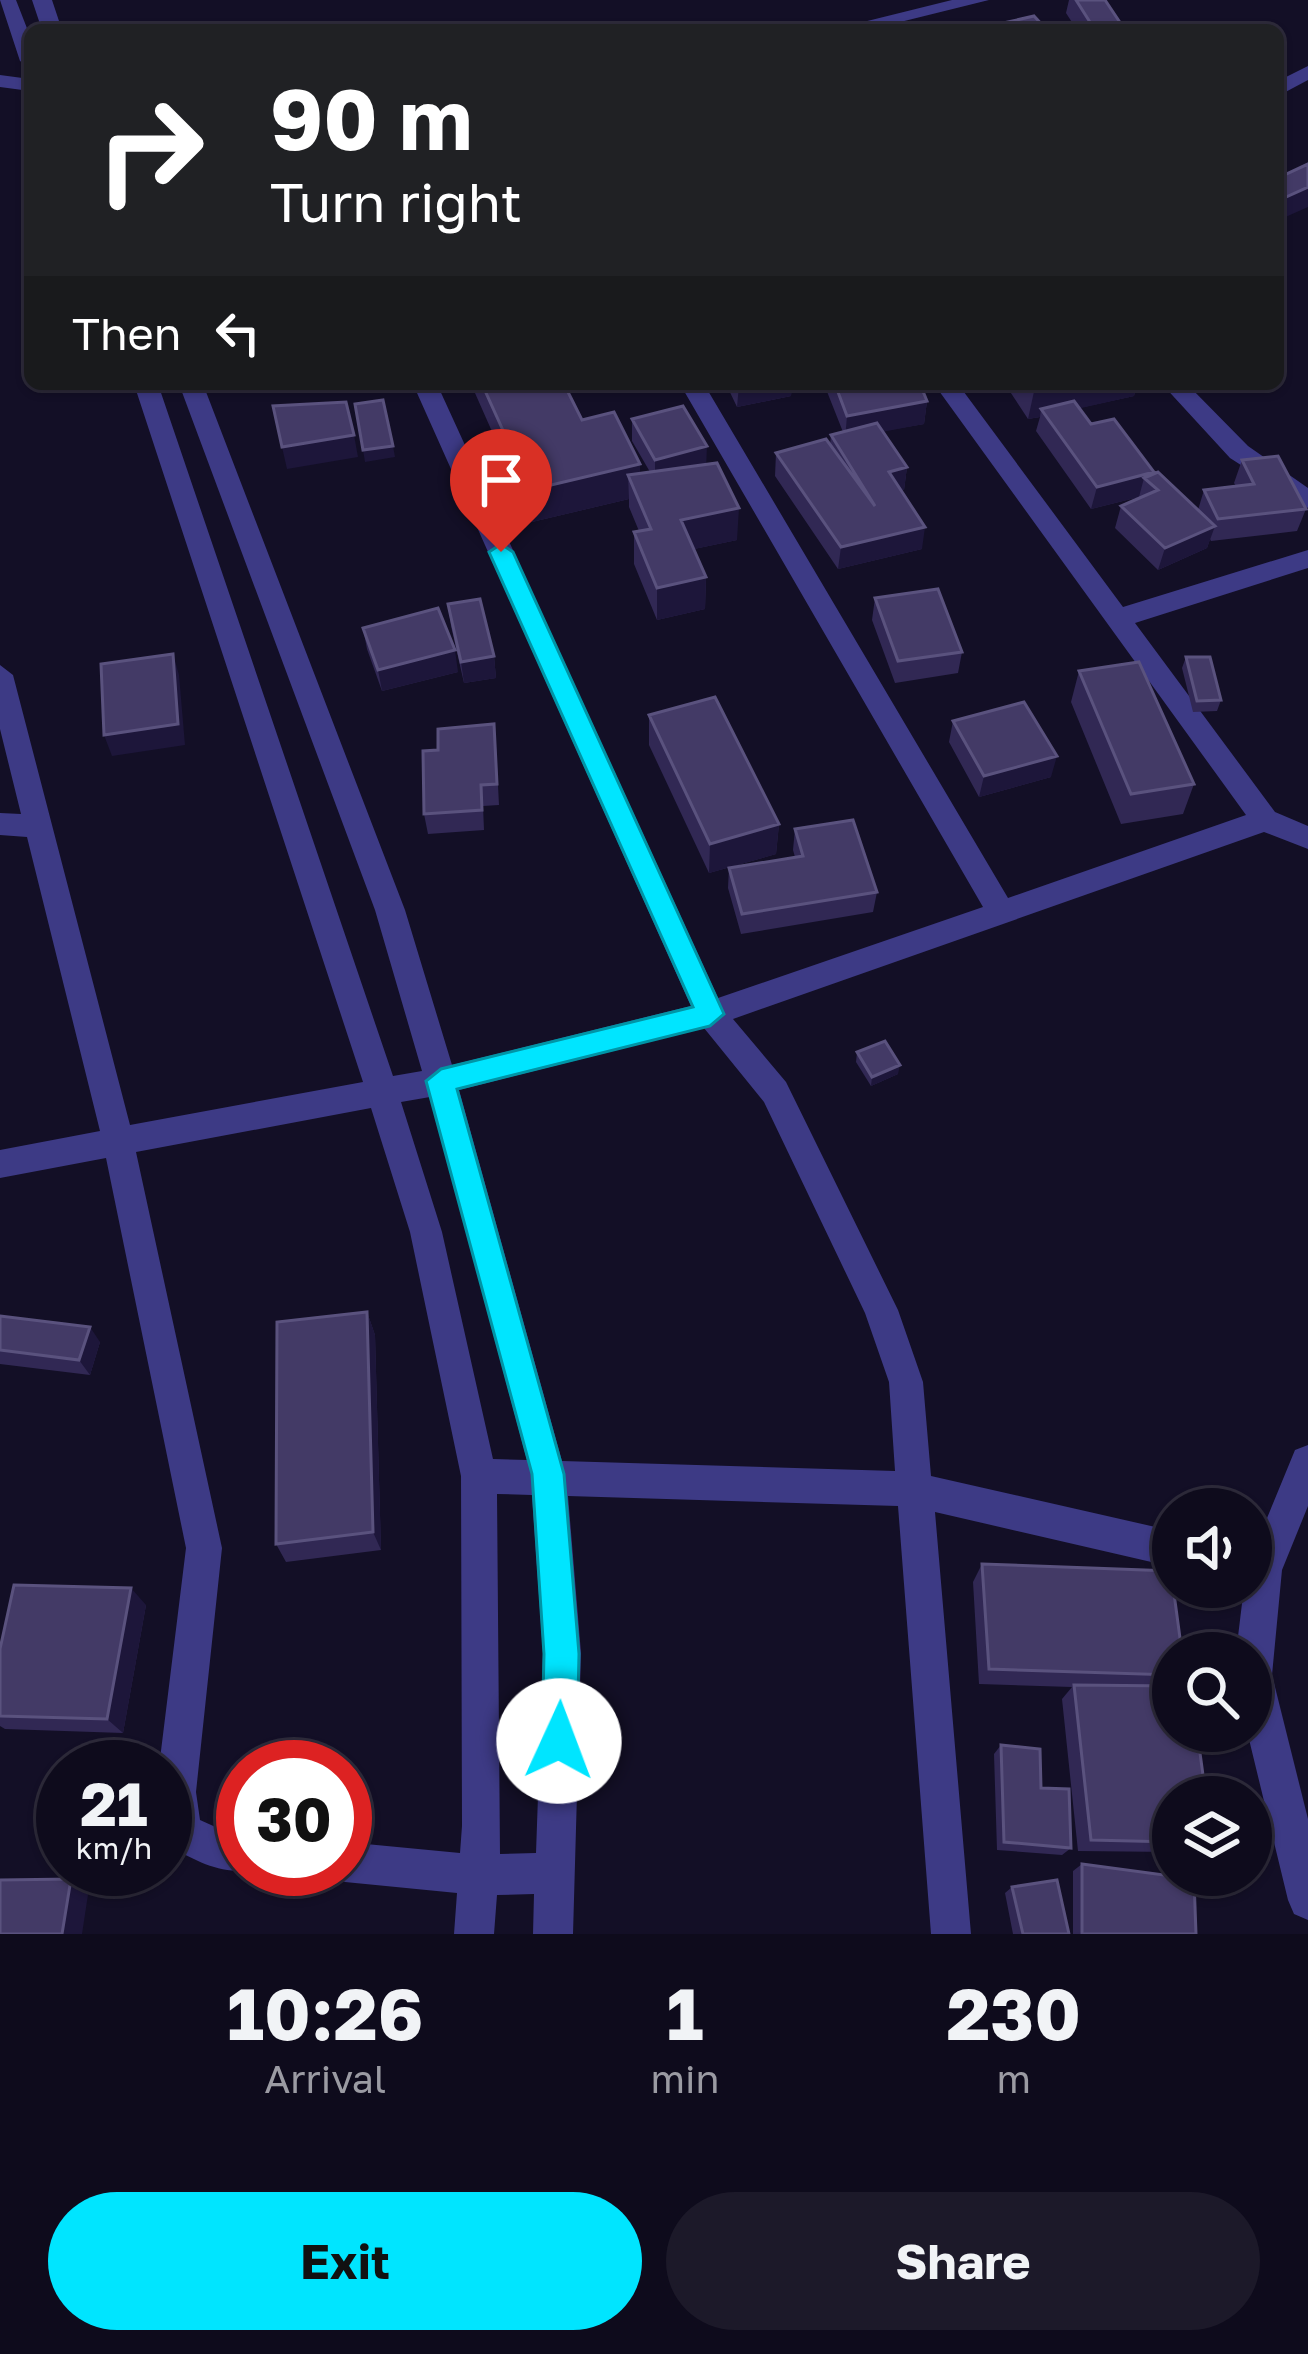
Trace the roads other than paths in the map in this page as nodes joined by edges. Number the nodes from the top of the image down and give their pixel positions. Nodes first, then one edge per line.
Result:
1 (6, 0) edge
2 (979, 0) edge
3 (952, 2) edge
4 (889, 24) edge
5 (24, 38) edge
6 (148, 390) edge
7 (192, 390) edge
8 (428, 390) edge
9 (696, 390) edge
10 (950, 390) edge
11 (1180, 390) edge
12 (232, 495) junction
13 (1308, 500) edge
14 (190, 507) junction
15 (1308, 559) edge
16 (1119, 618) junction
17 (0, 675) edge
18 (306, 689) junction
19 (256, 706) junction
20 (1265, 820) junction
21 (0, 824) edge
22 (38, 826) junction
23 (1308, 838) edge
24 (1003, 915) junction
25 (710, 1014) junction
26 (441, 1081) junction
27 (382, 1093) junction
28 (118, 1141) junction
29 (0, 1164) edge
30 (1308, 1462) edge
31 (548, 1474) junction
32 (479, 1476) junction
33 (912, 1489) junction
34 (1272, 1538) edge
35 (1152, 1544) edge
36 (1256, 1608) edge
37 (216, 1849) edge
38 (372, 1865) edge
39 (556, 1873) junction
40 (478, 1875) junction
41 (1308, 1900) edge
42 (474, 1934) edge
43 (553, 1934) edge
44 (951, 1934) edge

1 - 5 street
2 - 3 street
3 - 4 street
6 - 14 street
7 - 12 street
8 - 25 street
9 - 24 street
10 - 16 street
11 - 13 street
12 - 14 street
12 - 18 street
14 - 19 street
15 - 16 street
16 - 20 street
17 - 22 street
18 - 19 street
18 - 26 street
19 - 27 street
20 - 23 street
20 - 24 street
21 - 22 street
22 - 28 street
24 - 25 street
25 - 26 street
25 - 33 street
26 - 27 street
26 - 31 street
27 - 28 street
27 - 32 street
28 - 29 street
28 - 37 street
30 - 34 street
31 - 32 street
31 - 33 street
31 - 39 street
32 - 40 street
33 - 35 street
33 - 44 street
36 - 41 street
38 - 40 street
39 - 40 street
39 - 43 street
40 - 42 street

